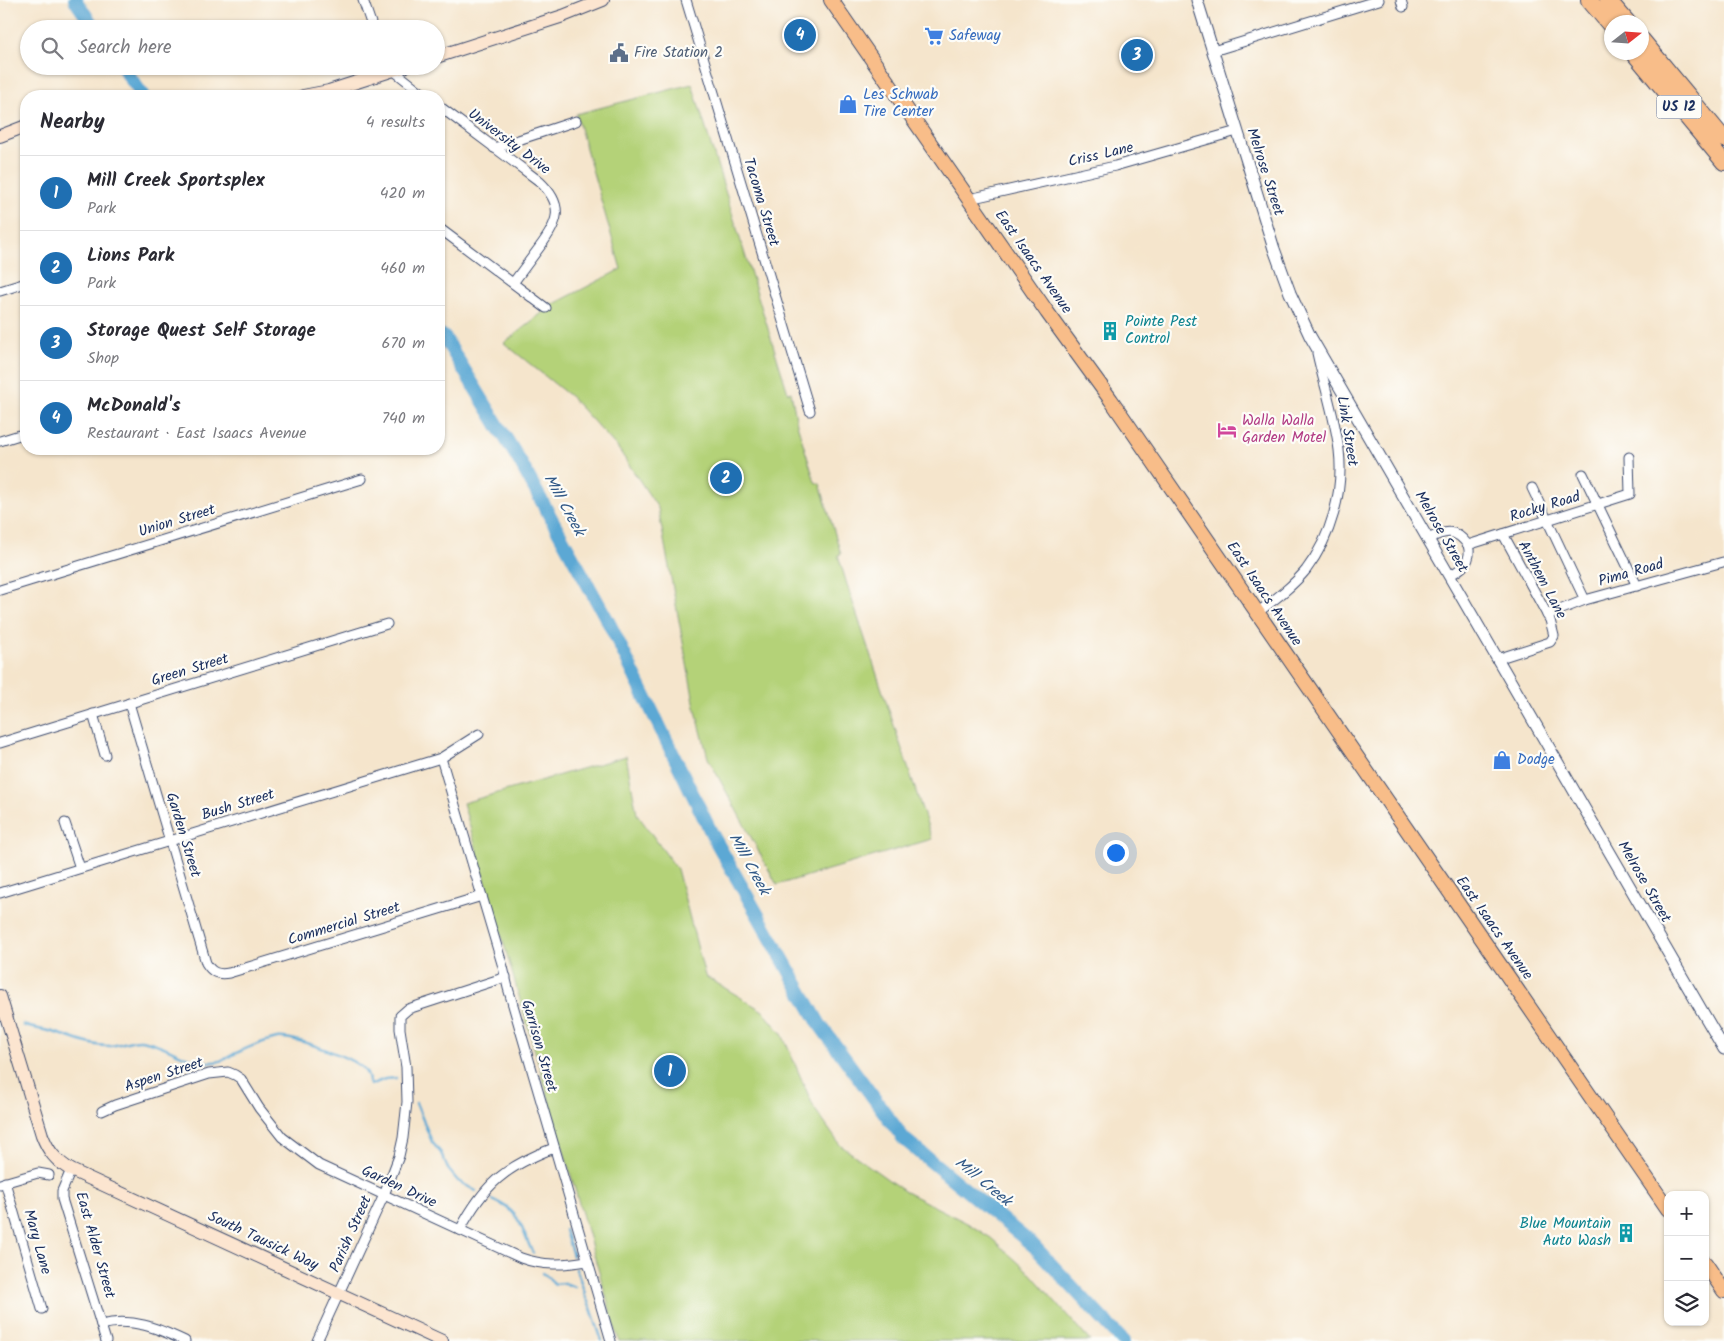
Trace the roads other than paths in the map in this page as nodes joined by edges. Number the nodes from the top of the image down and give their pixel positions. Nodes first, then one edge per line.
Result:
1 (363, 0) edge
2 (603, 0) edge
3 (686, 0) edge
4 (831, 0) edge
5 (1197, 0) edge
6 (1379, 0) edge
7 (1589, 0) edge
8 (1608, 0) edge
9 (1621, 15) edge
10 (1604, 18) edge
11 (370, 20) edge
12 (1649, 48) edge
13 (1212, 50) junction
14 (445, 54) edge
15 (1640, 60) edge
16 (370, 75) edge
17 (399, 75) edge
18 (329, 90) edge
19 (418, 90) edge
20 (445, 111) edge
21 (576, 121) dead end
22 (20, 128) edge
23 (1237, 131) junction
24 (0, 136) edge
25 (1724, 139) edge
26 (494, 148) junction
27 (1724, 162) edge
28 (970, 199) junction
29 (445, 232) edge
30 (513, 283) junction
31 (20, 285) edge
32 (0, 291) edge
33 (546, 308) dead end
34 (1315, 346) junction
35 (810, 411) dead end
36 (20, 435) edge
37 (0, 441) edge
38 (1629, 456) dead end
39 (1583, 474) dead end
40 (362, 478) dead end
41 (1532, 488) dead end
42 (1598, 504) junction
43 (1548, 520) junction
44 (1503, 534) junction
45 (1428, 539) junction
46 (1468, 545) junction
47 (1723, 562) edge
48 (1449, 576) junction
49 (1638, 586) junction
50 (0, 590) edge
51 (1585, 600) junction
52 (1256, 613) junction
53 (1547, 615) junction
54 (387, 624) dead end
55 (1498, 659) junction
56 (129, 703) junction
57 (93, 714) junction
58 (479, 734) dead end
59 (0, 743) edge
60 (105, 755) dead end
61 (441, 758) junction
62 (65, 823) dead end
63 (170, 840) junction
64 (80, 868) junction
65 (0, 893) edge
66 (482, 896) junction
67 (214, 973) joint
68 (506, 977) junction
69 (0, 996) edge
70 (5, 1032) edge
71 (1724, 1050) edge
72 (235, 1075) joint
73 (102, 1110) dead end
74 (554, 1148) junction
75 (71, 1170) junction
76 (49, 1175) dead end
77 (3, 1183) edge
78 (384, 1195) junction
79 (1664, 1203) edge
80 (460, 1230) junction
81 (586, 1261) junction
82 (1709, 1269) edge
83 (1724, 1291) edge
84 (340, 1294) junction
85 (42, 1309) dead end
86 (101, 1325) junction
87 (106, 1341) edge
88 (185, 1341) edge
89 (316, 1341) edge
90 (442, 1341) edge
91 (611, 1341) edge

1 - 11 street
2 - 14 main road
3 - 35 street, Tacoma Street
4 - 28 main road, East Isaacs Avenue
5 - 13 street, Melrose Street
6 - 13 street
7 - 10 highway
8 - 9 highway
12 - 25 highway, US 12
13 - 23 street, Melrose Street
15 - 27 highway, US 12
16 - 18 main road
17 - 19 street
20 - 26 street, University Drive
21 - 26 street
22 - 24 main road
23 - 28 street, Criss Lane
23 - 34 street, Melrose Street
26 - 30 street, University Drive
28 - 52 main road, East Isaacs Avenue
29 - 30 street
30 - 33 street
31 - 32 street
34 - 45 street, Melrose Street
34 - 52 street, Link Street
36 - 37 street
38 - 42 street, Rocky Road
39 - 42 street
40 - 50 street, Union Street
41 - 43 street
42 - 43 street, Rocky Road
42 - 49 street
43 - 44 street, Rocky Road
43 - 51 street
44 - 46 street, Rocky Road
44 - 53 street, Anthem Lane
45 - 46 street
45 - 48 street, Melrose Street
46 - 48 street
47 - 49 street, Pima Road
48 - 55 street, Melrose Street
49 - 51 street, Pima Road
51 - 53 street, Pima Road
52 - 79 main road, East Isaacs Avenue
53 - 55 street, Anthem Lane
54 - 56 street, Green Street
55 - 71 street, Melrose Street
56 - 57 street, Green Street
56 - 63 street, Garden Street
57 - 59 street, Green Street
57 - 60 street
58 - 61 street, Bush Street
61 - 63 street, Bush Street
61 - 66 street, Garrison Street
62 - 64 street
63 - 64 street, Bush Street
63 - 67 street, Garden Street
64 - 65 street, Bush Street
66 - 67 street, Commercial Street
66 - 68 street, Garrison Street
68 - 74 street, Garrison Street
68 - 78 street, Parish Street
69 - 70 main road
70 - 75 main road
72 - 73 street, Aspen Street
72 - 78 street, Garden Drive
74 - 80 street
74 - 81 street, Garrison Street
75 - 84 main road, South Tausick Way
75 - 86 street, East Alder Street
76 - 77 street
77 - 85 street, Mary Lane
78 - 80 street, Garden Drive
78 - 84 street, Parish Street
80 - 81 street, Garden Drive
81 - 91 street, Garrison Street
82 - 83 main road
84 - 89 street, Parish Street
84 - 90 main road, South Tausick Way
86 - 87 street, East Alder Street
86 - 88 street

